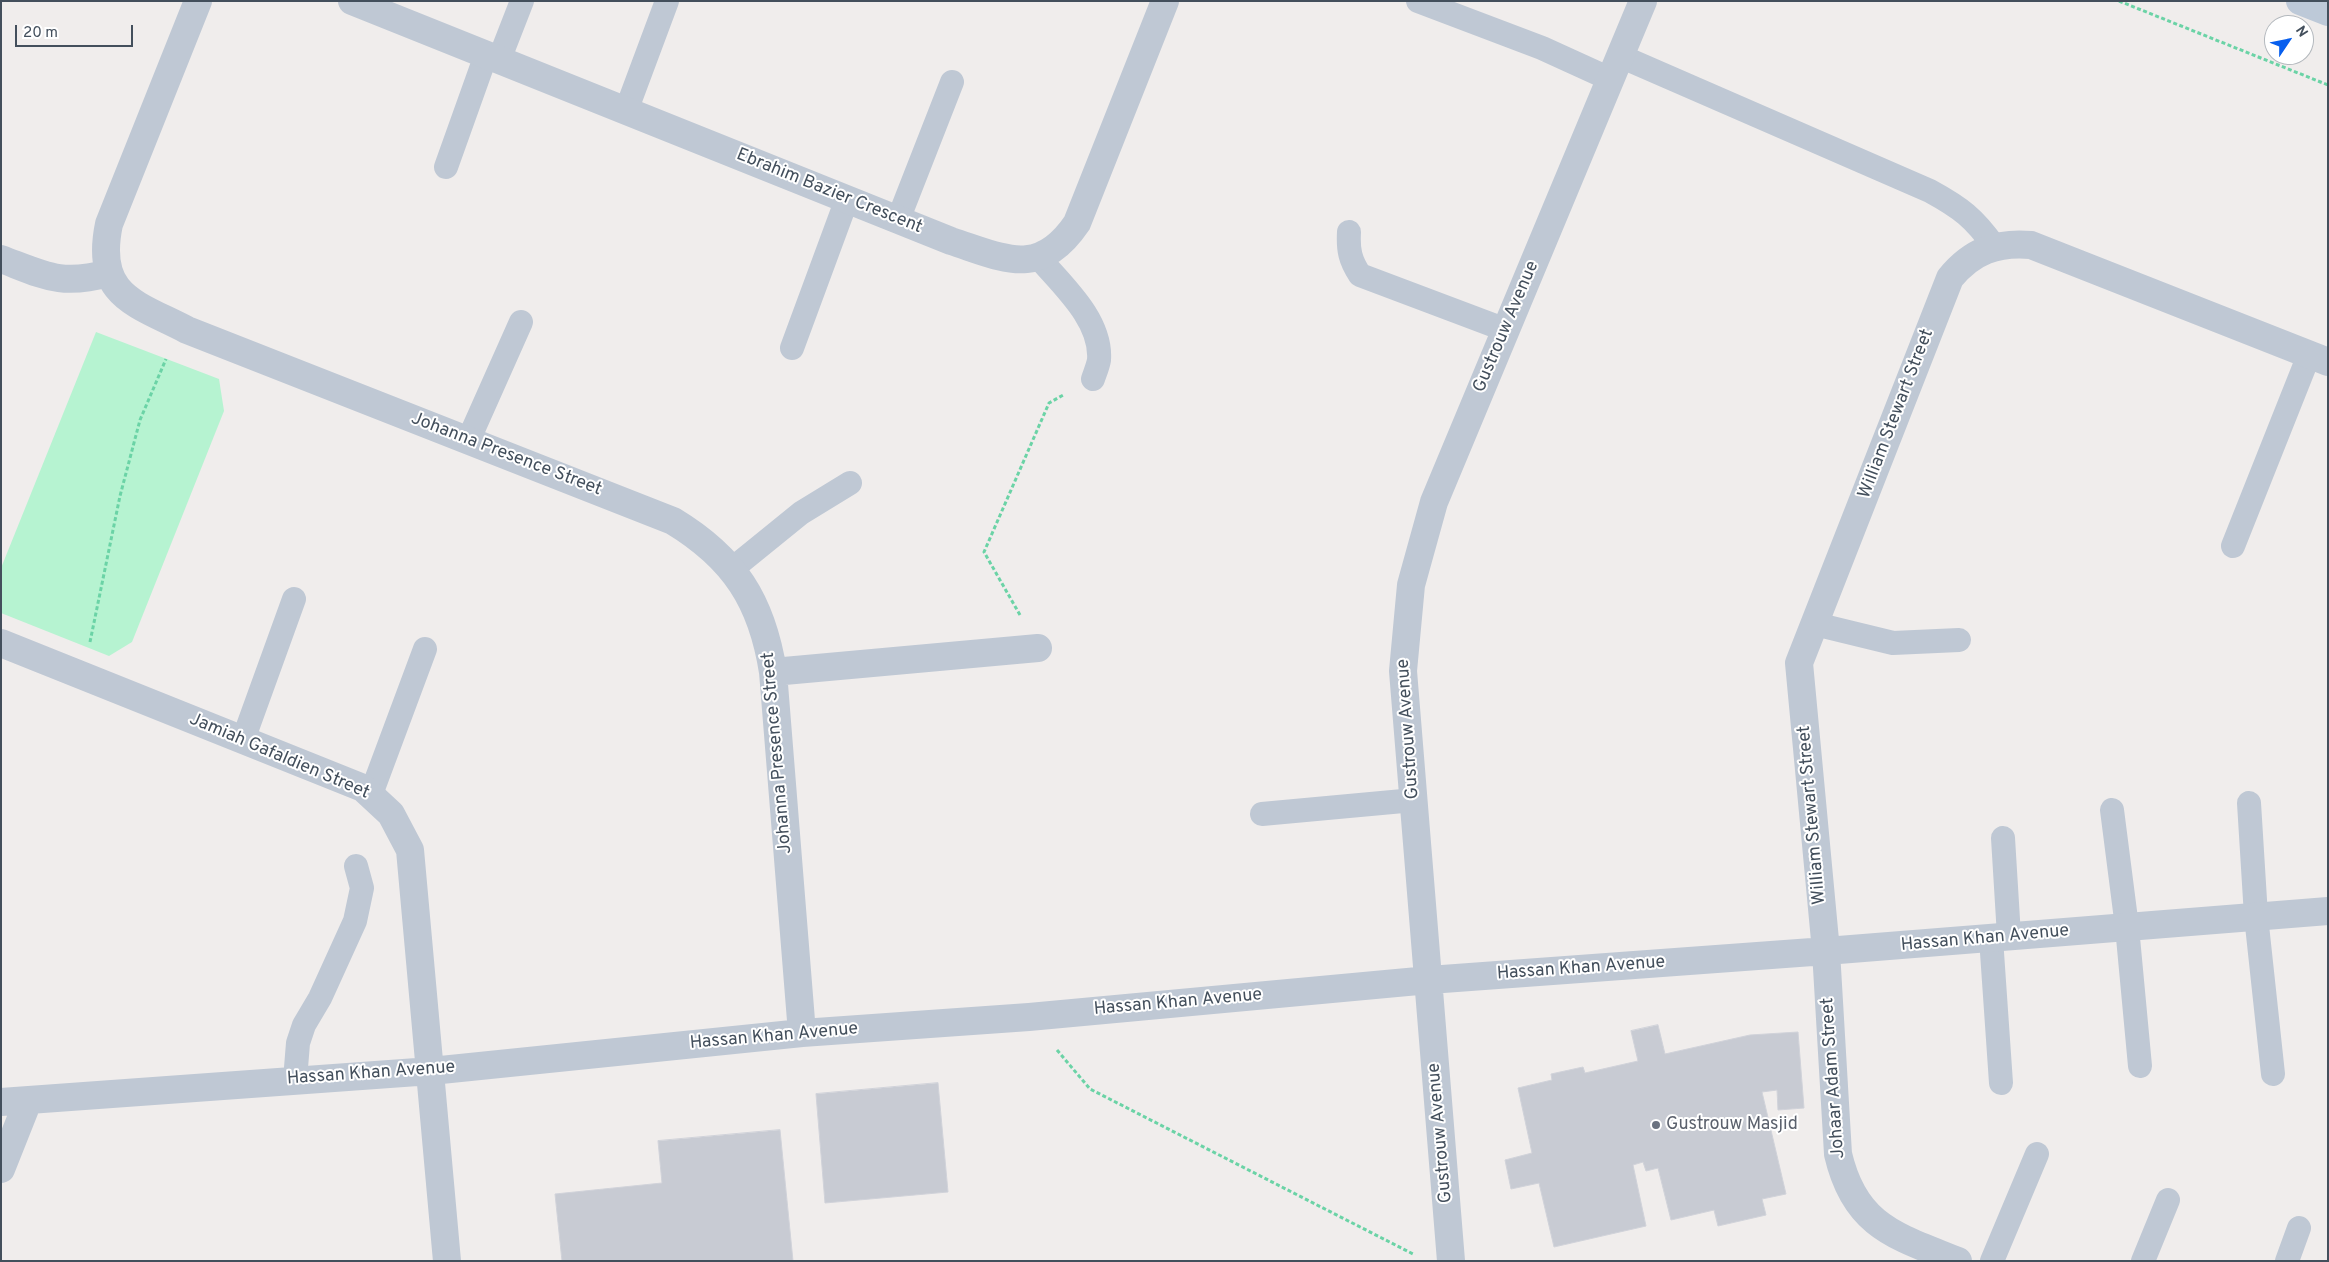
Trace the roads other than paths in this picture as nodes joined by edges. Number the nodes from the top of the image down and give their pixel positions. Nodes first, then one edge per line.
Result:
1 (198, 1) edge
2 (352, 1) edge
3 (522, 1) edge
4 (667, 1) edge
5 (1165, 1) edge
6 (1418, 1) edge
7 (1643, 1) edge
8 (2300, 1) edge
9 (2328, 12) edge
10 (492, 58) junction
11 (1615, 68) junction
12 (952, 82) dead end
13 (626, 111) junction
14 (446, 167) dead end
15 (847, 199) junction
16 (898, 220) junction
17 (1349, 232) dead end
18 (1994, 246) junction
19 (1038, 257) junction
20 (1, 259) edge
21 (109, 272) junction
22 (521, 322) dead end
23 (1506, 330) junction
24 (792, 348) dead end
25 (2318, 359) edge
26 (1094, 379) road end
27 (468, 441) junction
28 (850, 483) dead end
29 (2233, 546) dead end
30 (732, 569) junction
31 (294, 599) dead end
32 (1815, 624) junction
33 (1959, 640) dead end
34 (1, 643) edge
35 (1038, 648) road end
36 (426, 649) dead end
37 (773, 672) junction
38 (243, 740) junction
39 (371, 794) junction
40 (1414, 800) junction
41 (2249, 803) dead end
42 (2112, 810) dead end
43 (1262, 814) dead end
44 (2002, 838) dead end
45 (356, 866) dead end
46 (2328, 911) edge
47 (2256, 916) junction
48 (2127, 927) junction
49 (2000, 937) junction
50 (1826, 952) junction
51 (1429, 980) junction
52 (802, 1033) junction
53 (2140, 1066) dead end
54 (431, 1071) junction
55 (2273, 1074) dead end
56 (295, 1080) junction
57 (2001, 1083) dead end
58 (28, 1100) junction
59 (1, 1102) edge
60 (2037, 1154) dead end
61 (1, 1169) edge
62 (2168, 1200) dead end
63 (2299, 1228) dead end
64 (447, 1261) edge
65 (1452, 1261) edge
66 (1958, 1261) edge
67 (1992, 1261) edge
68 (2143, 1261) edge
69 (2287, 1261) edge

1 - 21 street, Johanna Presence Street
2 - 10 street, Ebrahim Bazier Crescent
3 - 10 lane
4 - 13 lane
5 - 19 street, Ebrahim Bazier Crescent
6 - 11 lane
7 - 11 street, Gustrouw Avenue
8 - 9 main road
10 - 13 street, Ebrahim Bazier Crescent
10 - 14 lane
11 - 18 lane
11 - 23 street, Gustrouw Avenue
12 - 16 lane
13 - 15 street, Ebrahim Bazier Crescent
15 - 16 street, Ebrahim Bazier Crescent
15 - 24 lane
16 - 19 street, Ebrahim Bazier Crescent
17 - 23 lane
18 - 25 street, William Stewart Street
18 - 32 street, William Stewart Street
19 - 26 lane
20 - 21 street
21 - 27 street, Johanna Presence Street
22 - 27 lane
23 - 40 street, Gustrouw Avenue
25 - 29 lane
27 - 30 street, Johanna Presence Street
28 - 30 lane
30 - 37 street, Johanna Presence Street
31 - 38 lane
32 - 33 lane
32 - 50 street, William Stewart Street
34 - 38 street, Jamiah Gafaldien Street
35 - 37 street
36 - 39 lane
37 - 52 street, Johanna Presence Street
38 - 39 street, Jamiah Gafaldien Street
39 - 54 street, Jamiah Gafaldien Street
40 - 43 lane
40 - 51 street, Gustrouw Avenue
41 - 47 lane
42 - 48 lane
44 - 49 lane
45 - 56 lane
46 - 47 street, Hassan Khan Avenue
47 - 48 street, Hassan Khan Avenue
47 - 55 lane
48 - 49 street, Hassan Khan Avenue
48 - 53 lane
49 - 50 street, Hassan Khan Avenue
49 - 57 lane
50 - 51 street, Hassan Khan Avenue
50 - 66 street, Johaar Adam Street
51 - 52 street, Hassan Khan Avenue
51 - 65 street, Gustrouw Avenue
52 - 54 street, Hassan Khan Avenue
54 - 56 street, Hassan Khan Avenue
54 - 64 street, Jamiah Gafaldien Street
56 - 58 street, Hassan Khan Avenue
58 - 59 street, Hassan Khan Avenue
58 - 61 street
60 - 67 lane
62 - 68 lane
63 - 69 lane

